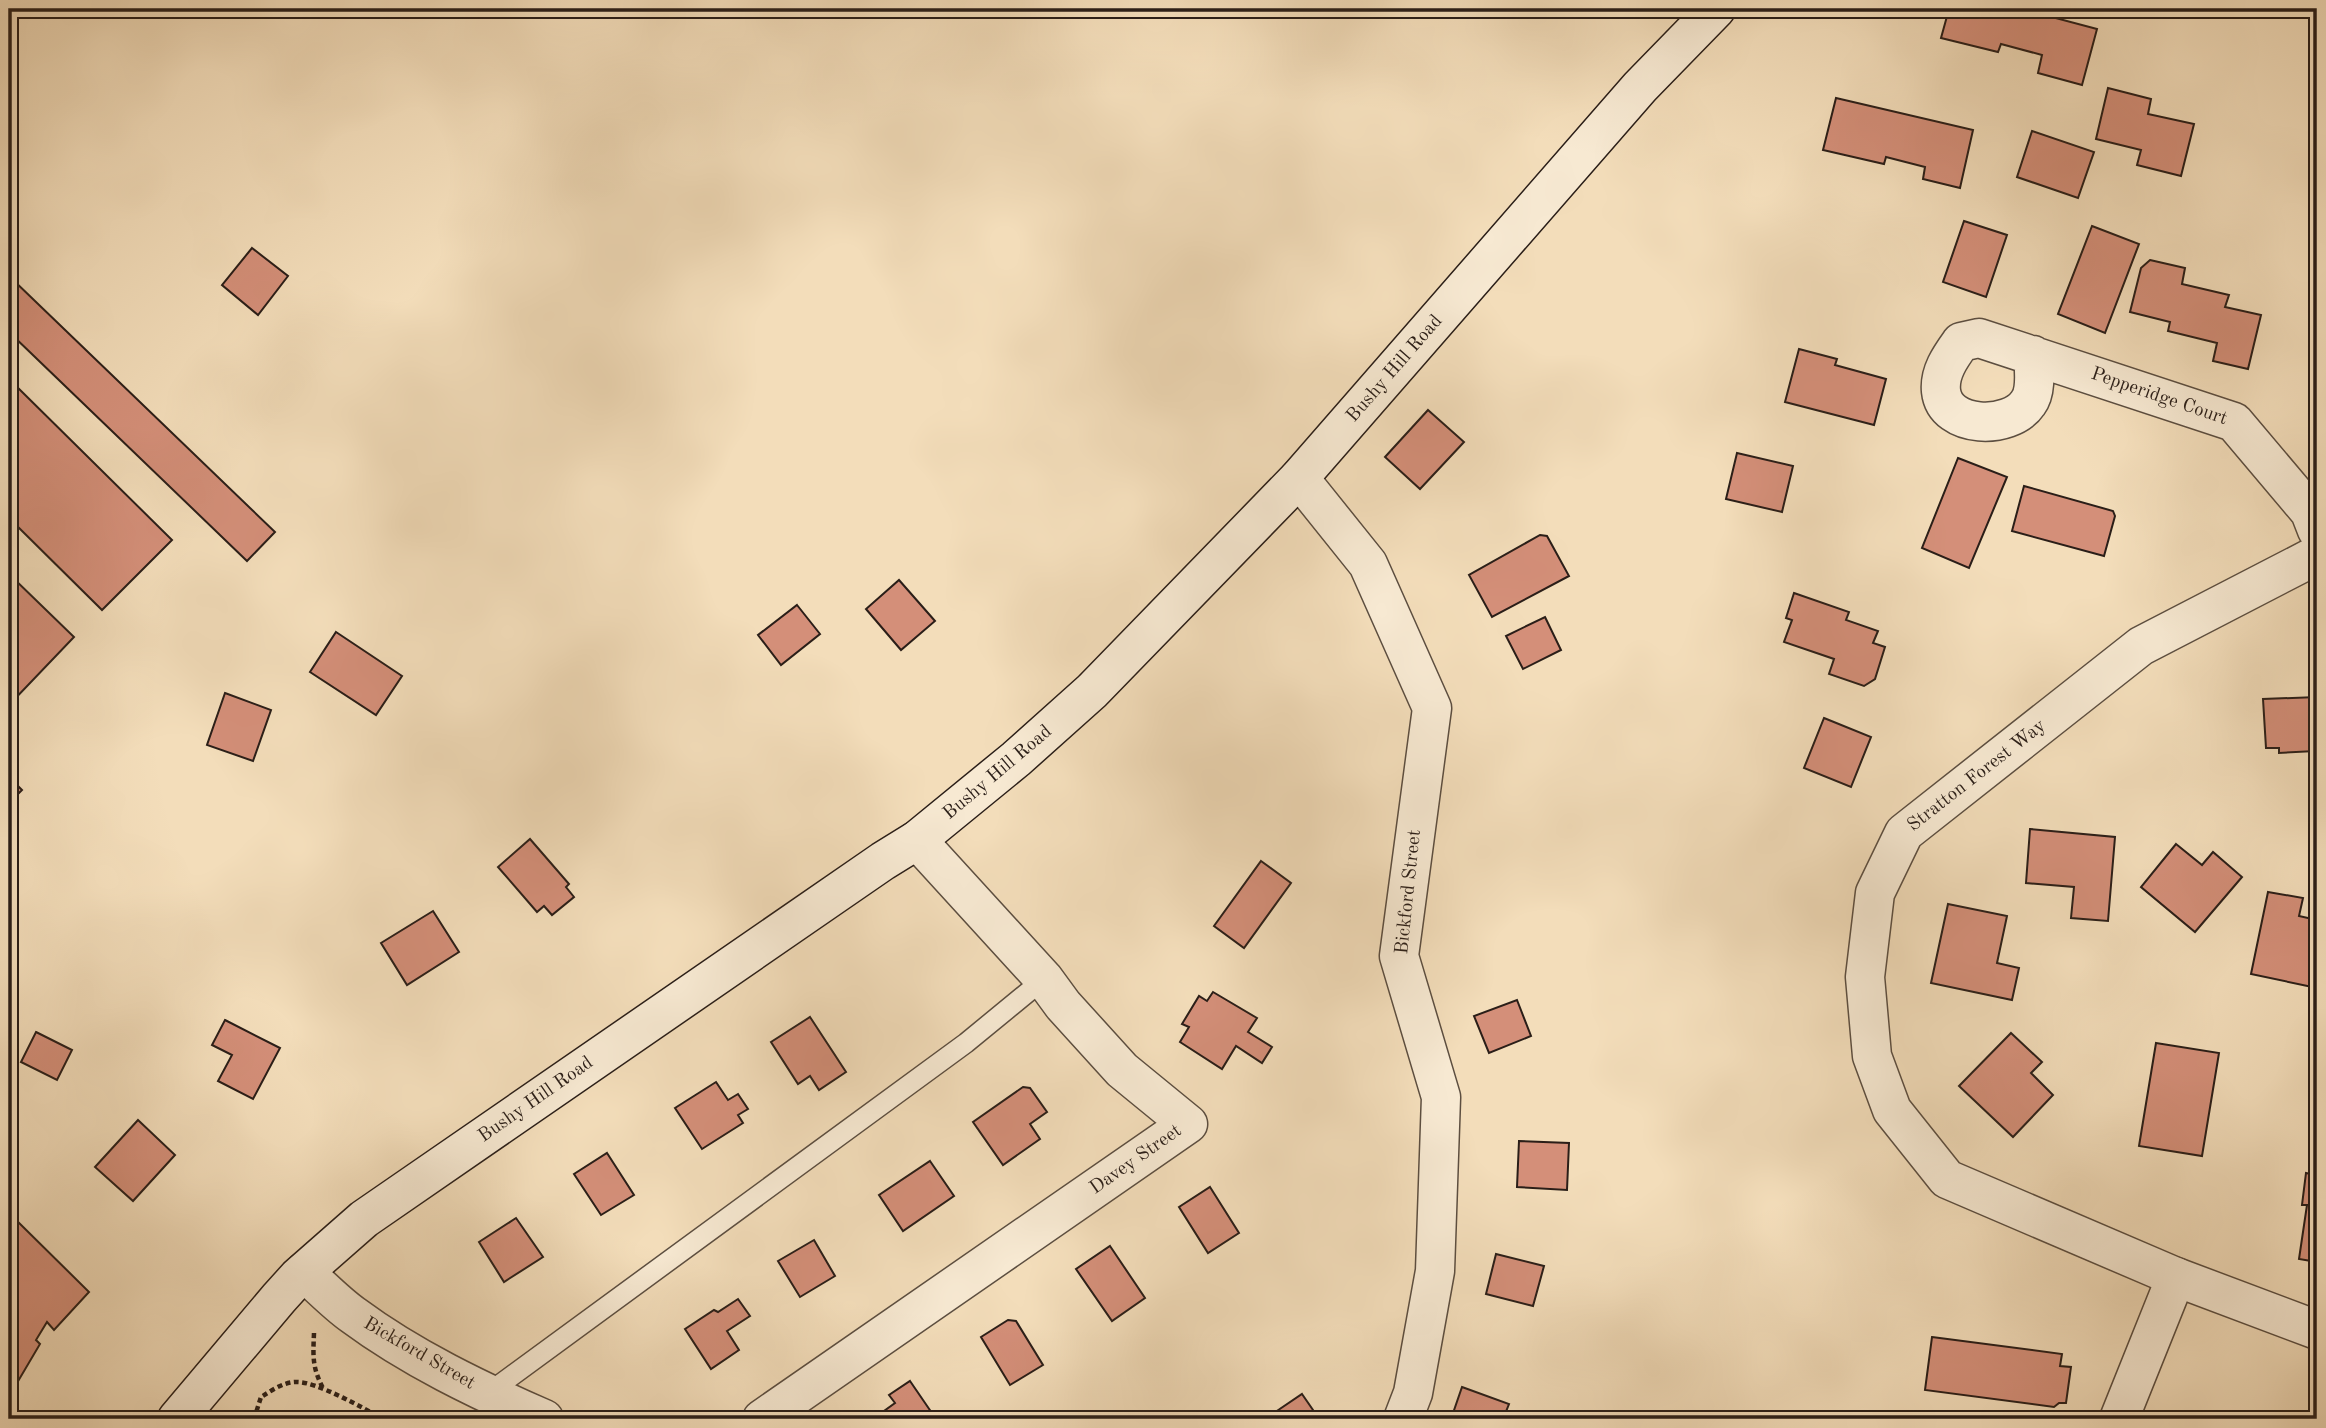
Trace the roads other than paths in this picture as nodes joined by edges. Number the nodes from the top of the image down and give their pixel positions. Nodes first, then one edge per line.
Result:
1 (1716, 9) edge
2 (2033, 355) dead end
3 (1299, 478) junction
4 (2317, 530) edge
5 (2317, 555) edge
6 (917, 840) junction
7 (1044, 979) junction
8 (2176, 1277) junction
9 (292, 1285) junction
10 (2317, 1330) edge
11 (487, 1394) junction
12 (177, 1419) edge
13 (544, 1419) edge
14 (762, 1419) edge
15 (1403, 1419) edge
16 (2119, 1419) edge

1 - 3 street, Bushy Hill Road
2 - 4 street, Pepperidge Court
3 - 6 street, Bushy Hill Road
3 - 15 street, Bickford Street
5 - 8 street, Stratton Forest Way
6 - 7 street, Davey Street
6 - 9 street, Bushy Hill Road
7 - 11 lane
7 - 14 street, Davey Street
8 - 10 street, Stratton Forest Way
8 - 16 street
9 - 11 street, Bickford Street
9 - 12 street, Bushy Hill Road
11 - 13 street, Bickford Street

